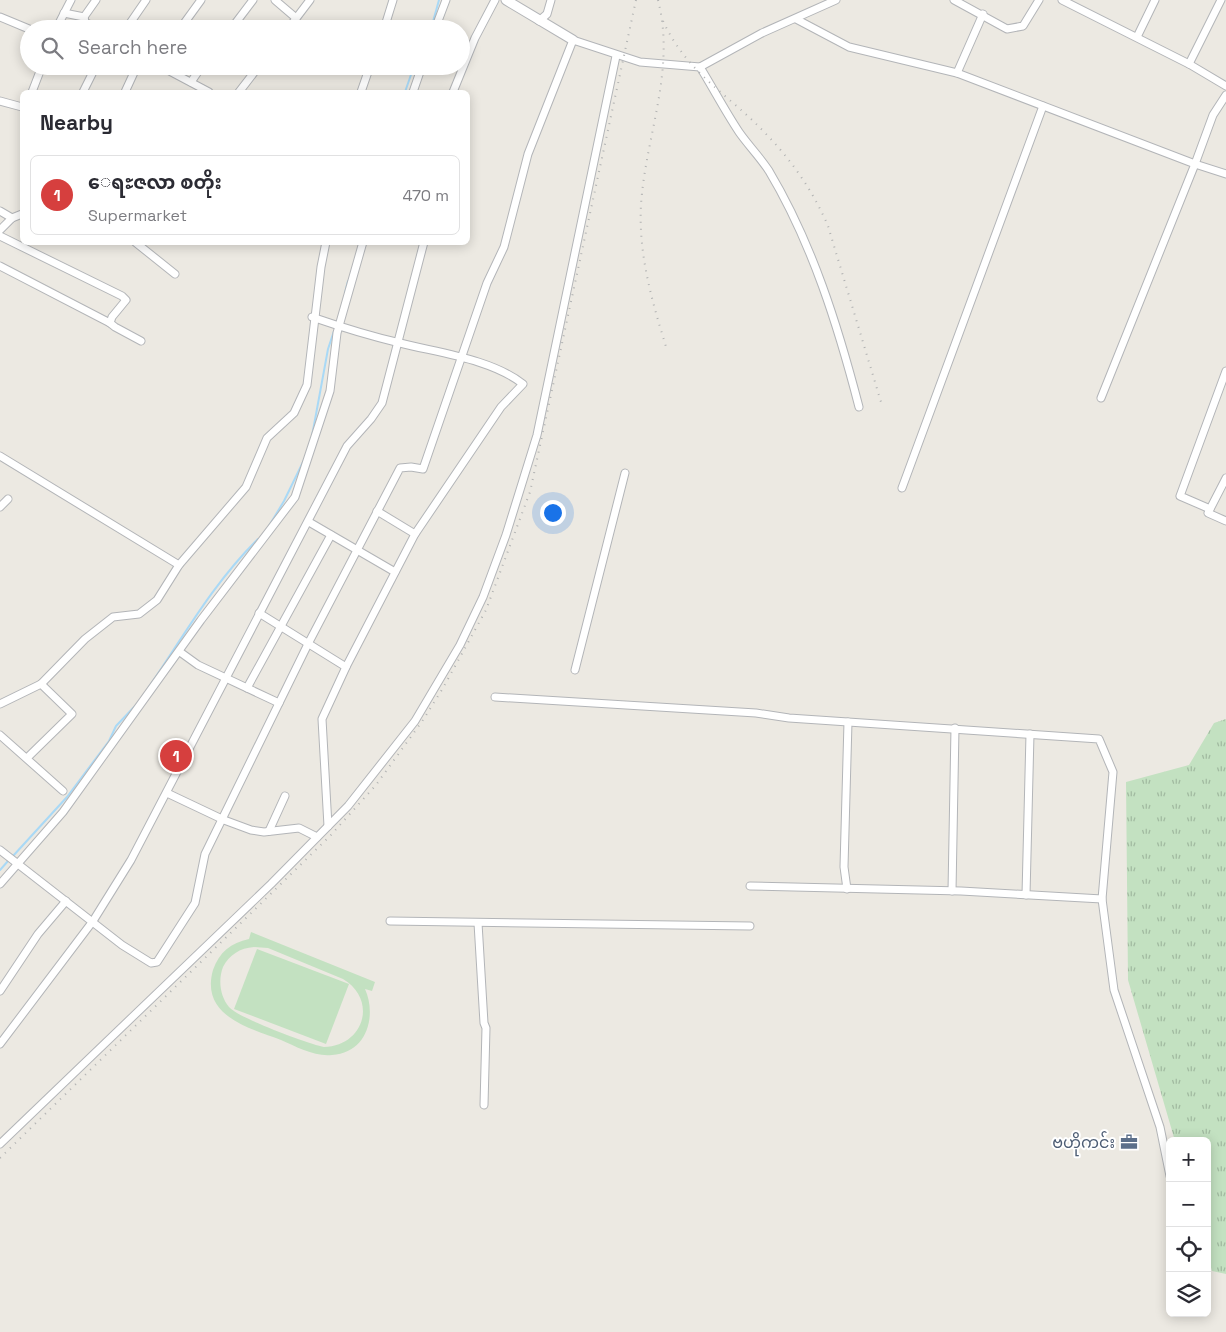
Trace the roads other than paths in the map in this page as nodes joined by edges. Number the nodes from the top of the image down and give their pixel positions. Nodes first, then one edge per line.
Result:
1 (71, 0) edge
2 (96, 0) edge
3 (146, 0) edge
4 (201, 0) edge
5 (253, 0) edge
6 (275, 0) edge
7 (310, 0) edge
8 (393, 0) edge
9 (446, 0) edge
10 (495, 0) edge
11 (506, 0) edge
12 (551, 0) edge
13 (836, 0) edge
14 (954, 0) edge
15 (1039, 0) edge
16 (1062, 0) edge
17 (1155, 0) edge
18 (1221, 0) edge
19 (518, 3) edge
20 (64, 13) junction
21 (982, 14) junction
22 (0, 17) edge
23 (84, 17) junction
24 (296, 18) joint
25 (796, 19) junction
26 (60, 20) edge
27 (85, 20) edge
28 (132, 20) edge
29 (187, 20) edge
30 (238, 20) edge
31 (387, 20) edge
32 (438, 20) edge
33 (539, 21) junction
34 (20, 25) edge
35 (1137, 37) junction
36 (573, 40) junction
37 (470, 50) edge
38 (616, 56) junction
39 (1189, 64) junction
40 (700, 67) junction
41 (957, 73) junction
42 (39, 75) edge
43 (92, 75) edge
44 (132, 75) edge
45 (177, 75) edge
46 (196, 75) edge
47 (252, 75) edge
48 (367, 75) edge
49 (419, 75) edge
50 (460, 75) edge
51 (191, 82) junction
52 (1226, 86) edge
53 (33, 90) edge
54 (84, 90) edge
55 (125, 90) edge
56 (205, 90) edge
57 (241, 90) edge
58 (362, 90) edge
59 (413, 90) edge
60 (454, 90) edge
61 (1226, 95) edge
62 (0, 101) edge
63 (20, 106) edge
64 (1043, 106) junction
65 (1195, 164) junction
66 (1226, 174) edge
67 (0, 212) edge
68 (20, 215) edge
69 (12, 218) junction
70 (0, 230) edge
71 (0, 236) edge
72 (139, 245) edge
73 (325, 245) edge
74 (362, 245) edge
75 (423, 245) edge
76 (0, 266) edge
77 (175, 274) dead end
78 (313, 318) junction
79 (110, 322) junction
80 (339, 326) junction
81 (141, 341) dead end
82 (399, 343) junction
83 (462, 357) junction
84 (1226, 371) edge
85 (1101, 398) dead end
86 (860, 407) dead end
87 (0, 456) edge
88 (625, 473) dead end
89 (1226, 478) edge
90 (902, 488) dead end
91 (8, 499) dead end
92 (0, 507) edge
93 (1210, 509) junction
94 (377, 511) junction
95 (1226, 521) edge
96 (309, 522) junction
97 (415, 534) junction
98 (331, 535) junction
99 (357, 550) junction
100 (179, 565) junction
101 (395, 572) junction
102 (259, 613) junction
103 (280, 628) junction
104 (308, 644) junction
105 (180, 652) junction
106 (346, 667) junction
107 (575, 670) dead end
108 (226, 677) junction
109 (41, 684) junction
110 (247, 688) junction
111 (495, 697) dead end
112 (279, 703) junction
113 (0, 704) edge
114 (848, 722) junction
115 (955, 728) junction
116 (1031, 734) junction
117 (0, 735) edge
118 (27, 758) junction
119 (62, 791) dead end
120 (167, 794) junction
121 (284, 796) dead end
122 (224, 820) junction
123 (328, 826) junction
124 (269, 831) junction
125 (317, 837) junction
126 (0, 850) edge
127 (18, 864) junction
128 (0, 884) edge
129 (750, 886) dead end
130 (847, 889) junction
131 (952, 891) junction
132 (1026, 895) junction
133 (1102, 899) junction
134 (66, 901) junction
135 (93, 921) junction
136 (390, 921) dead end
137 (478, 922) junction
138 (750, 926) dead end
139 (0, 991) edge
140 (0, 1044) edge
141 (484, 1105) dead end
142 (0, 1144) edge
143 (1166, 1156) edge

1 - 20 street
2 - 23 street
3 - 28 street
4 - 29 street
5 - 30 street
6 - 24 street
7 - 24 street
8 - 31 street
9 - 32 street
10 - 37 street
11 - 19 street
12 - 33 street
13 - 25 street
14 - 21 street
15 - 21 street
16 - 35 street
17 - 35 street
18 - 39 street
19 - 33 street
20 - 23 street
20 - 26 street
21 - 41 street
22 - 34 street
23 - 27 street
25 - 40 street
25 - 41 street
33 - 36 street
35 - 39 street
36 - 38 street
36 - 83 street
38 - 40 street
38 - 123 street
39 - 52 street
40 - 86 street
41 - 64 street
42 - 53 street
43 - 54 street
44 - 55 street
45 - 51 street
46 - 51 street
47 - 57 street
48 - 58 street
49 - 59 street
50 - 60 street
51 - 56 street
61 - 65 street
62 - 63 street
64 - 65 street
64 - 90 street
65 - 66 street
65 - 85 street
67 - 69 street
68 - 69 street
69 - 70 street
71 - 79 street
72 - 77 street
73 - 78 street
74 - 80 street
75 - 82 street
76 - 79 street
78 - 80 street
78 - 100 street
79 - 81 street
80 - 82 street
80 - 105 street
82 - 83 street
82 - 96 street
83 - 94 street
83 - 97 street
84 - 93 street
87 - 100 street
88 - 107 street
89 - 93 street
91 - 92 street
93 - 95 street
94 - 97 street
94 - 99 street
96 - 98 street
96 - 102 street
97 - 101 street
98 - 99 street
98 - 103 street
99 - 101 street
99 - 104 street
100 - 109 street
101 - 106 street
102 - 103 street
102 - 108 street
103 - 104 street
103 - 110 street
104 - 106 street
104 - 112 street
105 - 108 street
105 - 127 street
106 - 123 street
108 - 110 street
108 - 120 street
109 - 113 street
109 - 118 street
110 - 112 street
111 - 114 street
112 - 122 street
114 - 115 street
114 - 130 street
115 - 116 street
115 - 131 street
116 - 132 street
116 - 133 street
117 - 118 street
118 - 119 street
120 - 122 street
120 - 135 street
121 - 124 street
122 - 124 street
122 - 135 street
123 - 125 street
124 - 125 street
125 - 142 street
126 - 127 street
127 - 128 street
127 - 134 street
129 - 130 street
130 - 131 street
131 - 132 street
132 - 133 street
133 - 143 street
134 - 135 street
134 - 139 street
135 - 140 street
136 - 137 street
137 - 138 street
137 - 141 street

